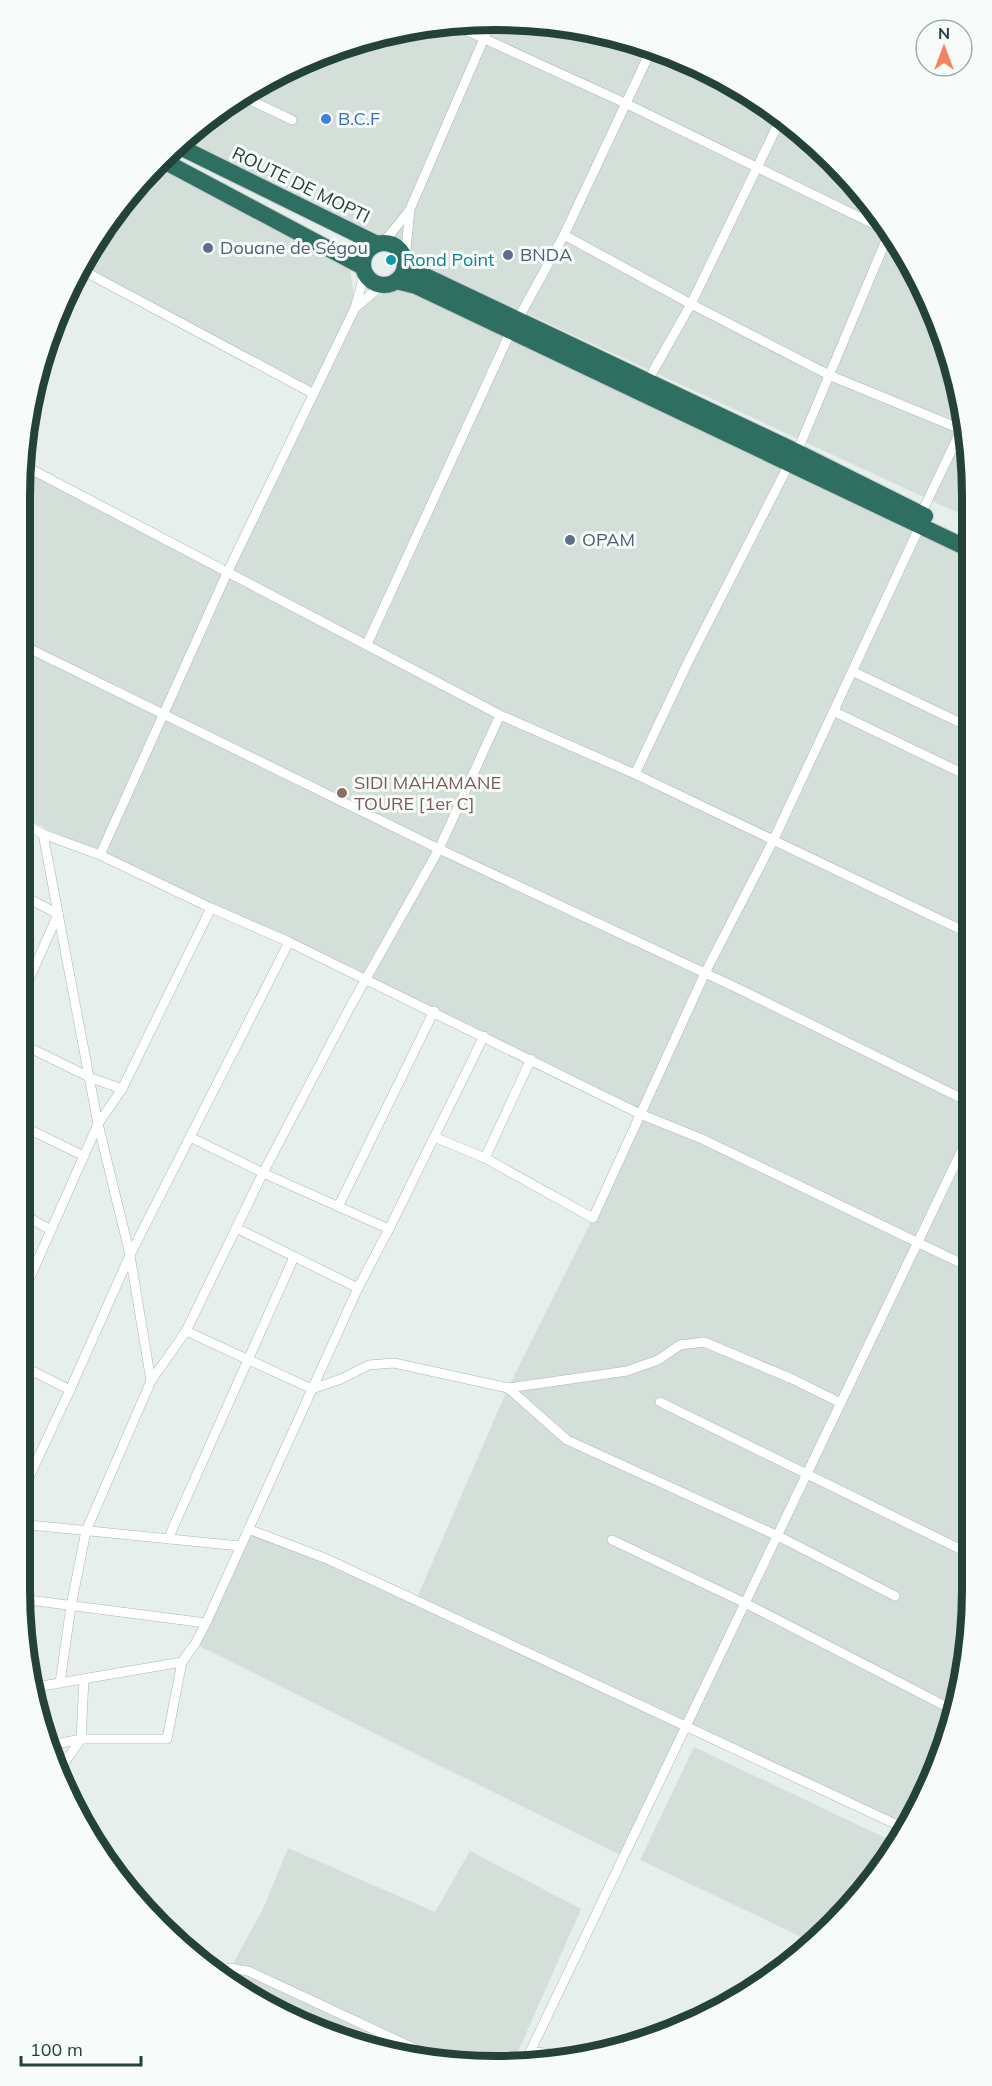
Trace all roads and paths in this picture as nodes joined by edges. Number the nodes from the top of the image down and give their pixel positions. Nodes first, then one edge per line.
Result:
1 (487, 30) edge
2 (466, 31) edge
3 (483, 39) junction
4 (648, 56) edge
5 (251, 100) edge
6 (627, 104) junction
7 (292, 120) dead end
8 (778, 125) edge
9 (185, 149) edge
10 (169, 164) edge
11 (758, 166) junction
12 (410, 209) junction
13 (875, 225) edge
14 (564, 235) junction
15 (885, 241) edge
16 (380, 243) junction
17 (405, 261) junction
18 (364, 270) junction
19 (87, 273) edge
20 (389, 283) junction
21 (692, 304) junction
22 (355, 308) junction
23 (515, 325) junction
24 (831, 376) junction
25 (647, 382) junction
26 (314, 394) junction
27 (956, 425) edge
28 (959, 441) edge
29 (793, 458) junction
30 (31, 470) edge
31 (920, 520) junction
32 (962, 535) edge
33 (962, 545) edge
34 (227, 573) junction
35 (367, 644) junction
36 (30, 649) edge
37 (854, 672) junction
38 (835, 712) junction
39 (163, 713) junction
40 (500, 715) junction
41 (962, 724) edge
42 (962, 773) edge
43 (635, 774) junction
44 (30, 827) edge
45 (43, 834) junction
46 (773, 841) junction
47 (439, 849) junction
48 (100, 855) junction
49 (30, 899) edge
50 (211, 908) junction
51 (58, 914) junction
52 (962, 930) edge
53 (289, 942) junction
54 (705, 973) junction
55 (30, 977) edge
56 (366, 979) junction
57 (434, 1011) junction
58 (484, 1036) junction
59 (30, 1048) edge
60 (531, 1059) junction
61 (89, 1077) junction
62 (122, 1089) junction
63 (962, 1098) edge
64 (640, 1114) junction
65 (98, 1124) junction
66 (30, 1130) edge
67 (190, 1137) junction
68 (434, 1137) junction
69 (962, 1150) edge
70 (84, 1156) junction
71 (485, 1158) junction
72 (263, 1173) junction
73 (338, 1207) junction
74 (30, 1218) edge
75 (236, 1228) junction
76 (389, 1229) junction
77 (51, 1230) junction
78 (917, 1243) junction
79 (130, 1255) junction
80 (294, 1257) junction
81 (962, 1264) edge
82 (30, 1271) edge
83 (358, 1288) junction
84 (186, 1331) junction
85 (249, 1360) junction
86 (30, 1370) edge
87 (151, 1381) junction
88 (508, 1388) junction
89 (312, 1389) junction
90 (70, 1390) junction
91 (660, 1402) dead end
92 (841, 1402) junction
93 (807, 1473) junction
94 (30, 1475) edge
95 (30, 1525) edge
96 (248, 1529) junction
97 (86, 1530) junction
98 (778, 1536) junction
99 (168, 1539) junction
100 (612, 1540) dead end
101 (240, 1546) junction
102 (962, 1550) edge
103 (895, 1596) dead end
104 (30, 1600) edge
105 (745, 1603) junction
106 (71, 1606) junction
107 (206, 1623) junction
108 (182, 1662) junction
109 (84, 1679) junction
110 (60, 1683) junction
111 (40, 1686) edge
112 (947, 1707) edge
113 (686, 1726) junction
114 (81, 1739) junction
115 (56, 1744) edge
116 (64, 1764) edge
117 (898, 1825) edge
118 (225, 1969) edge
119 (415, 2049) edge
120 (530, 2052) junction
121 (547, 2053) edge
122 (528, 2055) edge

1 - 3 street
2 - 3 street
3 - 6 street
3 - 12 street
4 - 6 street
5 - 7 street
6 - 11 street
6 - 14 street
8 - 11 street
9 - 16 highway, ROUTE DE MOPTI
10 - 18 highway
11 - 13 street
11 - 21 street
12 - 16 street
12 - 17 street
14 - 21 street
14 - 23 street
15 - 24 street
16 - 17 highway
16 - 18 highway
17 - 20 highway
17 - 23 highway
18 - 20 highway
18 - 22 street
19 - 26 street
20 - 22 street
20 - 23 highway
21 - 24 street
21 - 25 street
22 - 26 street
23 - 25 highway
23 - 29 highway
23 - 35 street
24 - 27 street
24 - 29 street
25 - 29 highway
26 - 34 street
28 - 31 street
29 - 31 highway
29 - 43 street
30 - 34 street
31 - 32 highway
31 - 33 highway
31 - 37 street
34 - 35 street
34 - 39 street
35 - 40 street
36 - 39 street
37 - 38 street
37 - 41 street
38 - 42 street
38 - 46 street
39 - 47 street
39 - 48 street
40 - 43 street
40 - 47 street
43 - 46 street
44 - 45 street
45 - 48 street
45 - 51 street
46 - 52 street
46 - 54 street
47 - 54 street
47 - 56 street
48 - 50 street
49 - 51 street
50 - 53 street
50 - 62 street
51 - 55 street
51 - 61 street
53 - 56 street
53 - 67 street
54 - 63 street
54 - 64 street
56 - 57 street
56 - 72 street
57 - 58 street
57 - 73 street
58 - 60 street
58 - 68 street
59 - 61 street
60 - 64 street
60 - 71 street
61 - 62 street
61 - 65 street
62 - 65 street
64 - 71 street
64 - 78 street
65 - 70 street
65 - 79 street
66 - 70 street
67 - 72 street
67 - 79 street
68 - 71 street
68 - 76 street
69 - 78 street
70 - 77 street
72 - 73 street
72 - 75 street
73 - 76 street
74 - 77 street
75 - 80 street
75 - 84 street
76 - 83 street
77 - 82 street
78 - 81 street
78 - 92 street
79 - 87 street
79 - 90 street
80 - 83 street
80 - 85 street
83 - 89 street
84 - 85 street
84 - 87 street
85 - 89 street
85 - 99 street
86 - 90 street
87 - 97 street
88 - 89 street
88 - 92 street
88 - 98 street
89 - 96 street
90 - 94 street
91 - 93 street
92 - 93 street
93 - 98 street
93 - 102 street
95 - 97 street
96 - 101 street
96 - 113 street
97 - 99 street
97 - 106 street
98 - 103 street
98 - 105 street
99 - 101 street
100 - 105 street
101 - 107 street
104 - 106 street
105 - 112 street
105 - 113 street
106 - 107 street
106 - 110 street
107 - 108 street
108 - 109 street
108 - 114 street
109 - 110 street
109 - 114 street
110 - 111 street
113 - 117 street
113 - 120 street
114 - 115 street
114 - 116 street
118 - 119 street
120 - 121 street
120 - 122 street

